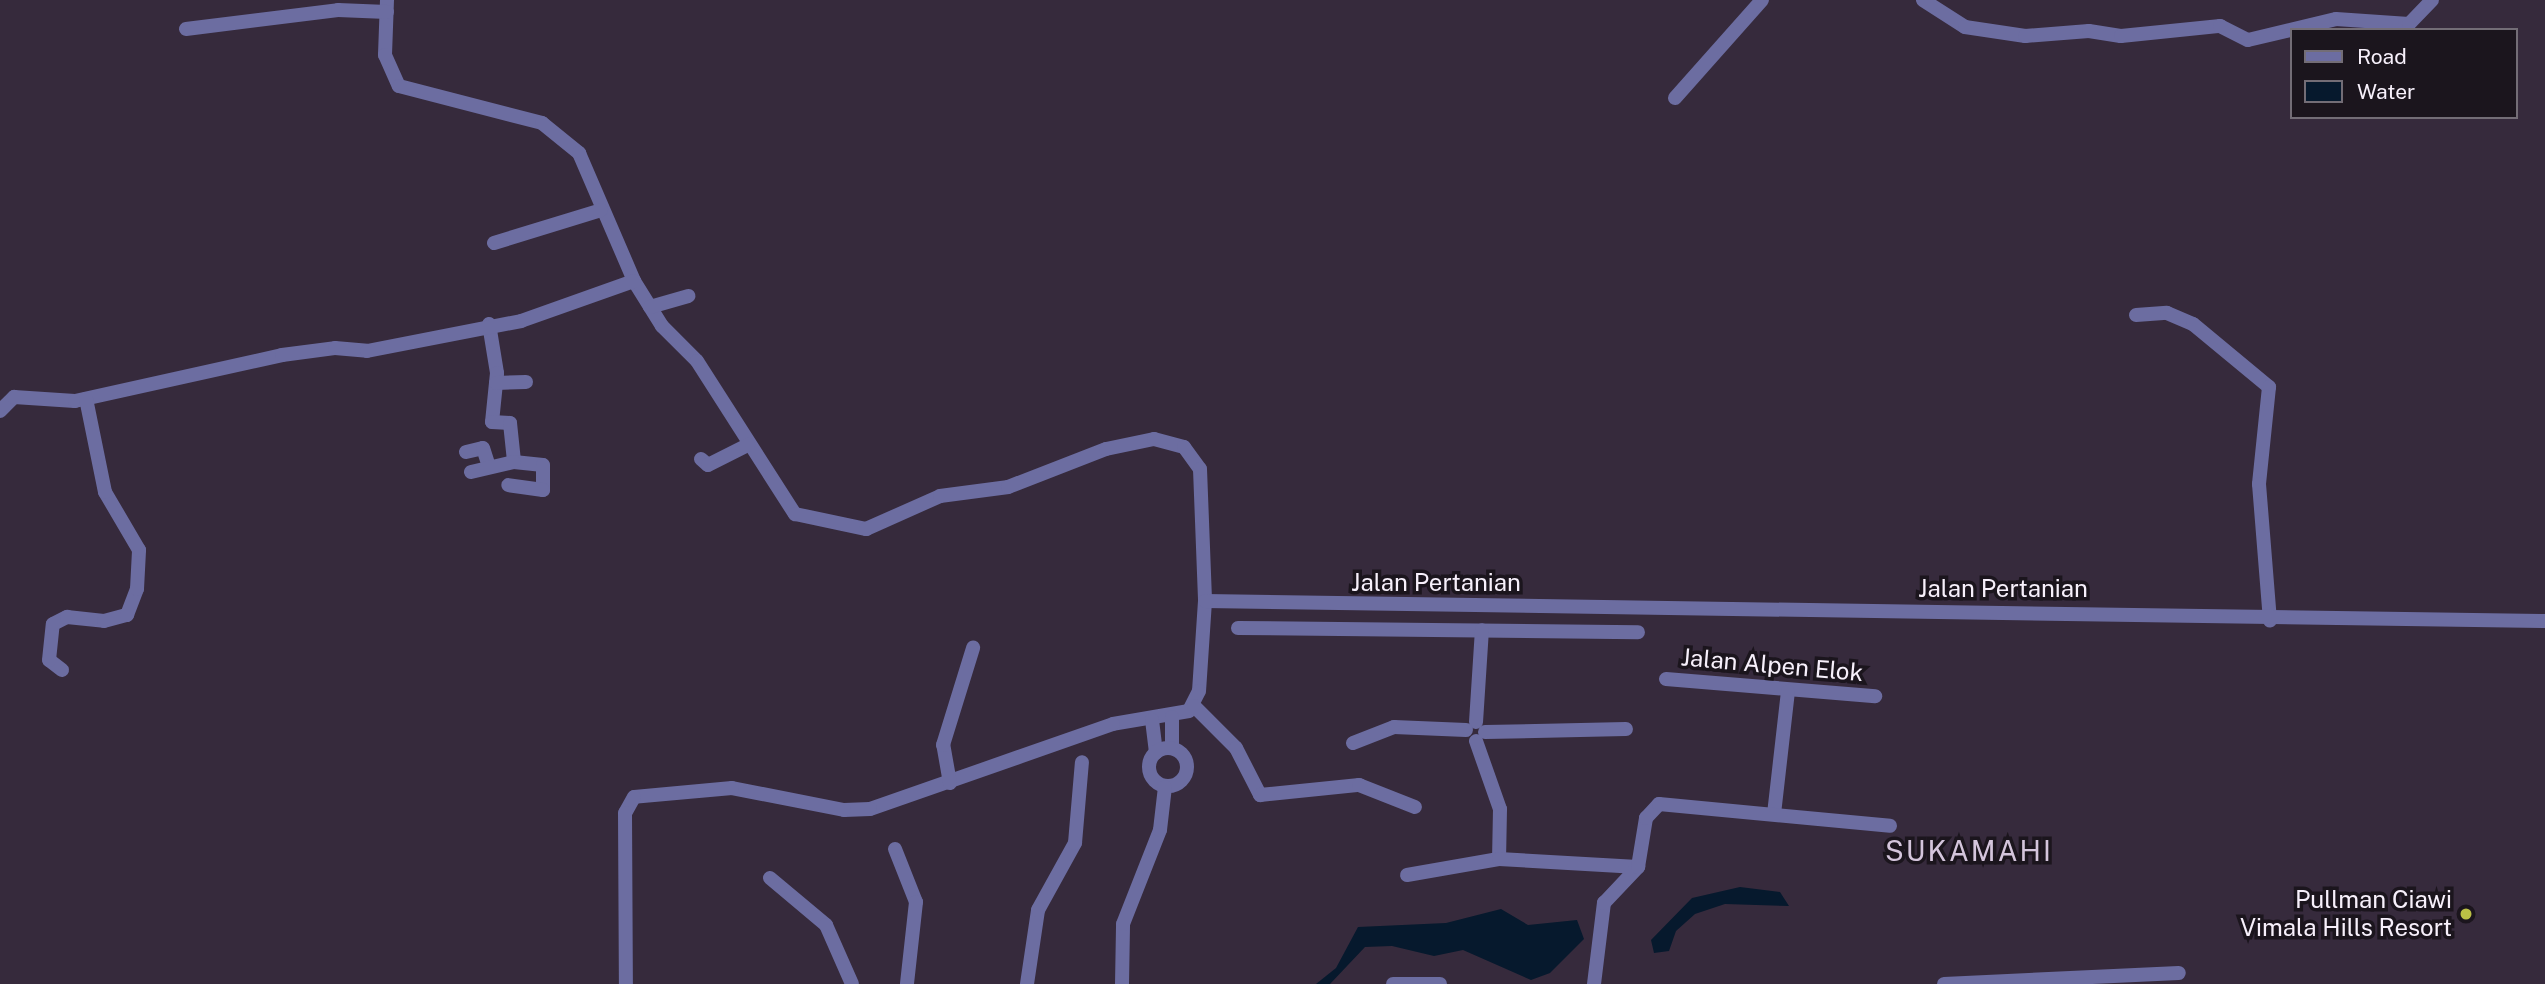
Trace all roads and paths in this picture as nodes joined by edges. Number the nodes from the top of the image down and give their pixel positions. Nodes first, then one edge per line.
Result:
1 (1762, 0) edge
2 (1923, 0) edge
3 (2432, 0) edge
4 (387, 6) edge
5 (2298, 28) edge
6 (186, 30) dead end
7 (2290, 30) edge
8 (1675, 98) dead end
9 (601, 210) junction
10 (494, 243) dead end
11 (634, 281) junction
12 (688, 296) dead end
13 (650, 307) junction
14 (2136, 315) dead end
15 (489, 324) junction
16 (526, 382) dead end
17 (496, 383) junction
18 (86, 399) junction
19 (0, 411) edge
20 (748, 445) junction
21 (466, 452) dead end
22 (701, 458) dead end
23 (514, 461) junction
24 (489, 466) junction
25 (471, 472) dead end
26 (508, 485) dead end
27 (1205, 601) junction
28 (2270, 621) junction
29 (2545, 621) edge
30 (1238, 628) dead end
31 (1482, 630) junction
32 (1637, 632) dead end
33 (972, 648) dead end
34 (62, 670) dead end
35 (1666, 679) dead end
36 (1788, 692) junction
37 (1875, 696) dead end
38 (1194, 706) junction
39 (1172, 717) junction
40 (1152, 720) junction
41 (1626, 729) dead end
42 (1475, 731) junction
43 (1353, 743) dead end
44 (1172, 748) junction
45 (1156, 753) junction
46 (1082, 762) dead end
47 (950, 783) junction
48 (1165, 787) junction
49 (1415, 807) dead end
50 (1774, 814) junction
51 (1890, 826) dead end
52 (895, 849) dead end
53 (1499, 859) junction
54 (1637, 867) junction
55 (1407, 875) dead end
56 (771, 878) dead end
57 (2179, 972) dead end
58 (626, 984) edge
59 (852, 984) edge
60 (907, 984) edge
61 (1027, 984) edge
62 (1122, 984) edge
63 (1393, 984) edge
64 (1440, 984) edge
65 (1594, 984) edge
66 (1950, 984) edge

1 - 8 street
2 - 7 street
3 - 5 street
4 - 6 street
4 - 9 street
9 - 10 street
9 - 11 street
11 - 13 street
11 - 15 street
12 - 13 street
13 - 20 street
14 - 28 street
15 - 17 street
15 - 18 street
16 - 17 street
17 - 23 street
18 - 19 street
18 - 34 street
20 - 22 street
20 - 27 street
21 - 24 street
23 - 24 street
23 - 26 street
24 - 25 street
27 - 28 street, Jalan Pertanian
27 - 38 street
28 - 29 street, Jalan Pertanian
30 - 31 street
31 - 32 street
31 - 42 street
33 - 47 street
35 - 36 street, Jalan Alpen Elok
36 - 37 street, Jalan Alpen Elok
36 - 50 street
38 - 39 street
38 - 49 street
39 - 40 street
39 - 44 street
40 - 45 street
40 - 47 street
41 - 42 street
42 - 43 street
42 - 53 street
44 - 45 street
44 - 48 street
45 - 48 street
46 - 61 street
47 - 58 street
48 - 62 street
50 - 51 street
50 - 54 street
52 - 60 street
53 - 54 street
53 - 55 street
54 - 65 street
56 - 59 street
57 - 66 street
63 - 64 street

